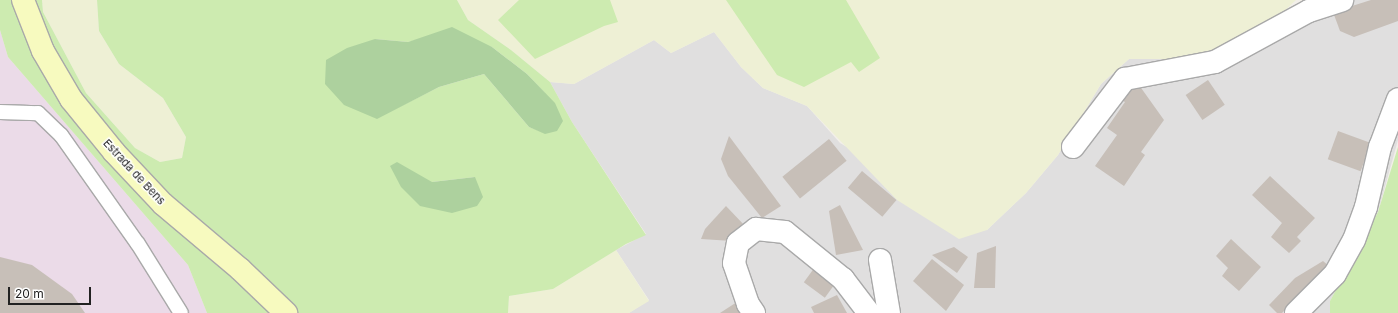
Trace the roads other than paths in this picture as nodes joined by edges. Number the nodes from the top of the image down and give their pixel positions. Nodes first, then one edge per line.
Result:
1 (23, 0) edge
2 (1342, 0) edge
3 (1398, 99) edge
4 (0, 112) edge
5 (1073, 147) dead end
6 (880, 260) dead end
7 (181, 313) edge
8 (286, 313) edge
9 (754, 313) edge
10 (869, 313) edge
11 (889, 313) edge
12 (1296, 313) edge

1 - 8 street, Estrada de Bens
2 - 5 street
3 - 12 street
4 - 7 lane
6 - 11 street
9 - 10 street

